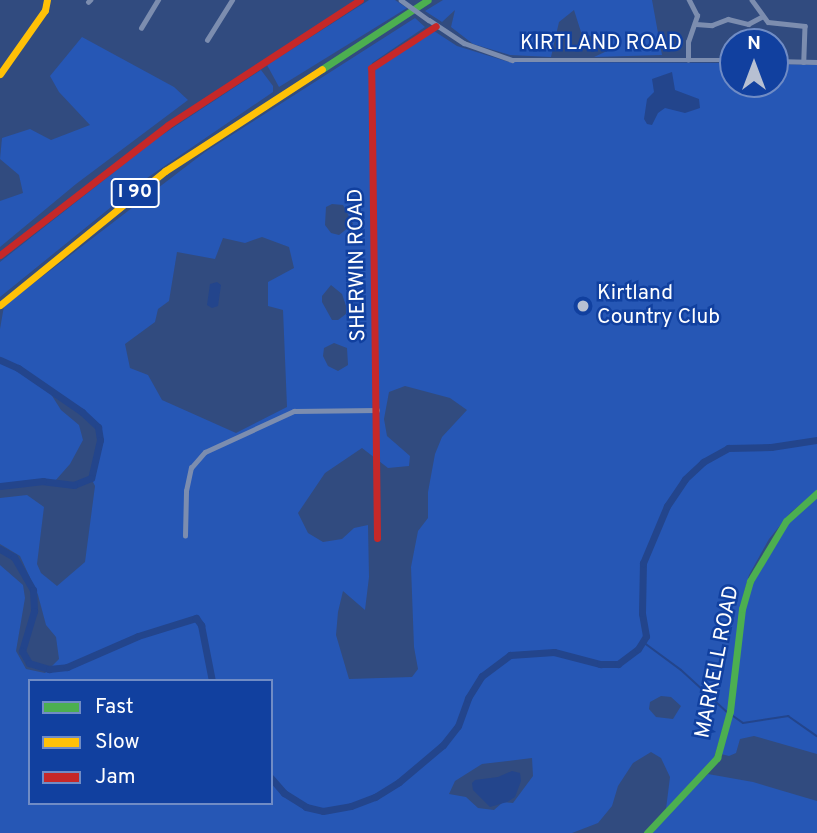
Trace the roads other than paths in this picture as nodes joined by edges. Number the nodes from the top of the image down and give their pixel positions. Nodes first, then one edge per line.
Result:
1 (47, 0) edge
2 (158, 0) edge
3 (232, 0) edge
4 (360, 0) edge
5 (401, 0) edge
6 (428, 0) edge
7 (689, 0) edge
8 (752, 0) edge
9 (761, 17) junction
10 (696, 24) junction
11 (436, 26) junction
12 (141, 28) dead end
13 (206, 40) dead end
14 (688, 60) junction
15 (719, 60) edge
16 (789, 61) edge
17 (804, 62) junction
18 (817, 62) edge
19 (0, 74) edge
20 (0, 256) edge
21 (0, 305) edge
22 (378, 410) junction
23 (817, 493) edge
24 (185, 536) dead end
25 (377, 538) dead end
26 (647, 833) edge

1 - 19 main road
2 - 12 street
3 - 13 street
4 - 20 main road, I 90
5 - 11 street, KIRTLAND ROAD, bridge
6 - 21 main road, I 90
7 - 10 street
8 - 9 street
9 - 10 street
9 - 17 street
10 - 14 street
11 - 14 street, KIRTLAND ROAD
11 - 22 main road, SHERWIN ROAD
14 - 15 street, KIRTLAND ROAD
16 - 17 street
17 - 18 street
22 - 24 street
22 - 25 main road, SHERWIN ROAD
23 - 26 main road, MARKELL ROAD

